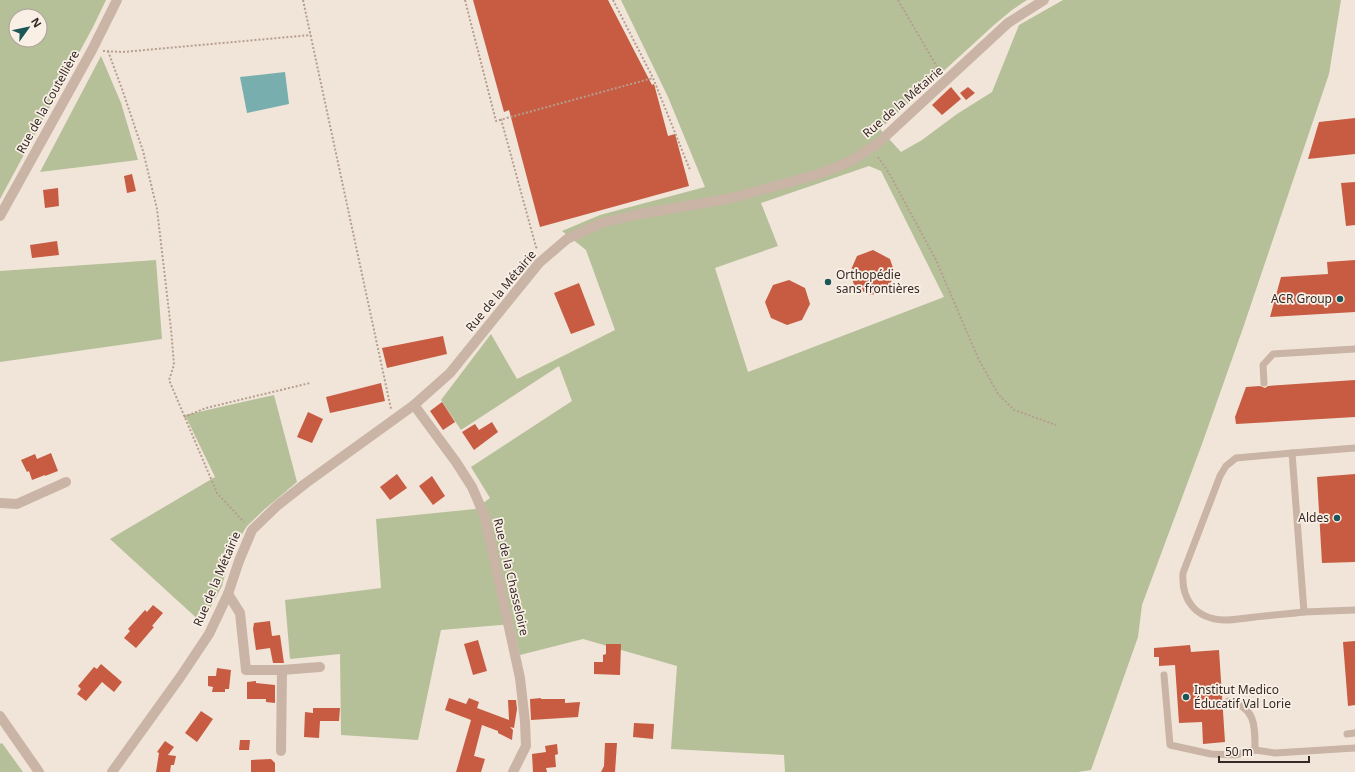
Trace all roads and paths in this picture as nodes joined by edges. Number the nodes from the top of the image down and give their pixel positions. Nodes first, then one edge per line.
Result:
1 (117, 0) edge
2 (303, 0) edge
3 (465, 0) edge
4 (613, 0) edge
5 (898, 0) edge
6 (1044, 0) edge
7 (311, 35) junction
8 (653, 78) junction
9 (946, 81) junction
10 (502, 119) junction
11 (870, 148) junction
12 (690, 170) dead end
13 (0, 216) edge
14 (545, 258) junction
15 (1355, 349) edge
16 (310, 383) dead end
17 (1264, 383) dead end
18 (414, 405) junction
19 (184, 417) junction
20 (393, 420) junction
21 (1056, 425) dead end
22 (1355, 448) edge
23 (1292, 453) junction
24 (66, 482) dead end
25 (0, 503) edge
26 (252, 530) junction
27 (228, 594) junction
28 (1355, 610) edge
29 (1304, 612) junction
30 (320, 667) dead end
31 (282, 670) junction
32 (1164, 675) dead end
33 (1228, 701) dead end
34 (0, 716) edge
35 (1355, 733) edge
36 (1347, 734) dead end
37 (1355, 748) edge
38 (1255, 750) junction
39 (281, 751) dead end
40 (39, 772) edge
41 (112, 772) edge
42 (513, 772) edge

1 - 13 street, Rue de la Coutellière
2 - 7 path
3 - 10 path
4 - 8 path
5 - 9 path
6 - 9 street, Rue de la Métairie
7 - 19 path
7 - 20 path
8 - 10 path
8 - 12 path
9 - 11 street, Rue de la Métairie
10 - 14 path
11 - 14 street, Rue de la Métairie
11 - 21 path
14 - 18 street, Rue de la Métairie
15 - 17 lane
16 - 19 path
18 - 20 street, Rue de la Métairie
18 - 42 street, Rue de la Chasseloire
19 - 26 path
20 - 26 street, Rue de la Métairie
22 - 23 lane
23 - 29 lane
23 - 29 lane
24 - 25 street
26 - 27 street, Rue de la Métairie
27 - 31 street
27 - 41 street, Rue de la Métairie
28 - 29 lane
30 - 31 street
31 - 39 street
32 - 38 lane
33 - 38 lane
34 - 40 street
35 - 36 lane
37 - 38 lane

